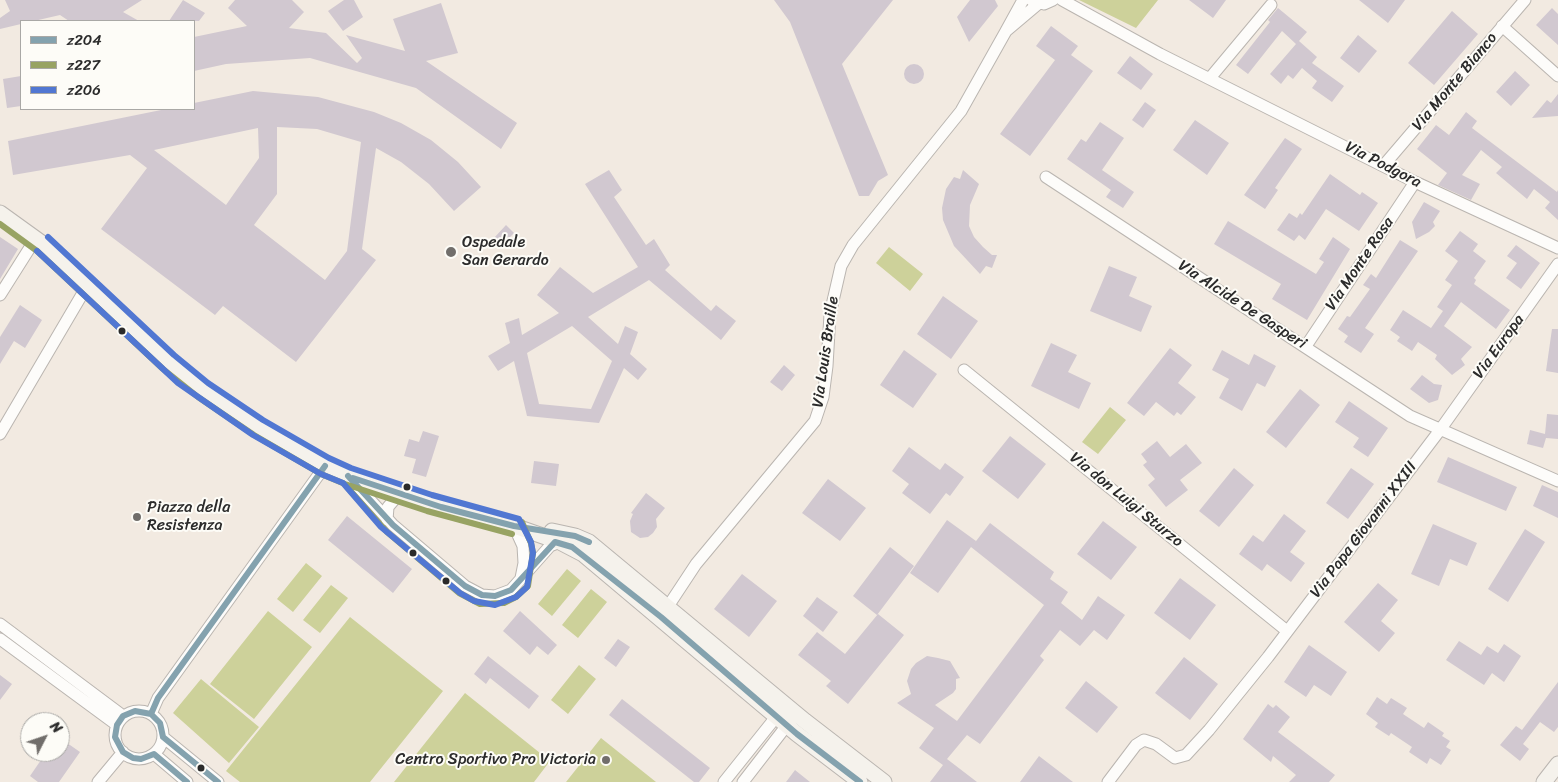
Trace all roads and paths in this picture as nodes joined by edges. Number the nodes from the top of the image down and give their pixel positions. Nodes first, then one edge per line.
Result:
1 (1023, 0) edge
2 (1053, 0) edge
3 (1062, 0) edge
4 (1525, 0) edge
5 (1034, 2) edge
6 (1271, 5) dead end
7 (1502, 26) junction
8 (1006, 31) junction
9 (1558, 76) edge
10 (1210, 78) junction
11 (1384, 165) junction
12 (1046, 177) dead end
13 (1415, 182) junction
14 (0, 213) edge
15 (36, 238) junction
16 (1558, 248) edge
17 (1558, 264) edge
18 (87, 286) junction
19 (0, 296) edge
20 (1306, 346) junction
21 (964, 370) dead end
22 (1440, 430) junction
23 (0, 434) edge
24 (325, 466) junction
25 (348, 476) junction
26 (1558, 481) edge
27 (399, 494) junction
28 (387, 520) junction
29 (514, 526) junction
30 (560, 542) junction
31 (520, 582) junction
32 (664, 612) junction
33 (0, 624) edge
34 (1288, 631) junction
35 (0, 639) edge
36 (151, 714) junction
37 (786, 715) junction
38 (120, 720) junction
39 (163, 737) junction
40 (122, 752) junction
41 (154, 754) junction
42 (1558, 764) edge
43 (98, 782) edge
44 (186, 782) edge
45 (218, 782) edge
46 (724, 782) edge
47 (743, 782) edge
48 (860, 782) edge
49 (884, 782) edge
50 (1108, 782) edge
51 (1544, 782) edge

1 - 8 street, Via Louis Braille
2 - 5 street
3 - 10 street, Via Podgora
4 - 7 street, Via Monte Bianco
5 - 8 street
6 - 10 street
7 - 9 street
7 - 11 street, Via Monte Bianco
8 - 32 street, Via Louis Braille
10 - 11 street, Via Podgora
11 - 13 street, Via Podgora
12 - 20 street, Via Alcide De Gasperi
13 - 16 street, Via Podgora
13 - 20 street, Via Monte Rosa
14 - 15 street
15 - 18 street
15 - 19 street
17 - 22 street, Via Europa
18 - 23 street
18 - 24 street
20 - 22 street, Via Alcide De Gasperi
21 - 34 street, Via don Luigi Sturzo
22 - 26 street, Via Alcide De Gasperi
22 - 34 street, Via Papa Giovanni XXIII
24 - 25 street
24 - 36 street
25 - 27 street
25 - 28 street
27 - 28 street
27 - 29 street
28 - 31 street
29 - 30 street
29 - 31 street
29 - 32 street
30 - 31 street
30 - 32 street
32 - 37 street
33 - 38 street
34 - 50 street, Via Papa Giovanni XXIII
35 - 38 street
36 - 38 street
36 - 39 street
37 - 46 street
37 - 47 street
37 - 48 street
37 - 49 street
38 - 40 street
39 - 41 street
39 - 45 street
40 - 41 street
40 - 43 street
41 - 44 street
42 - 51 street

